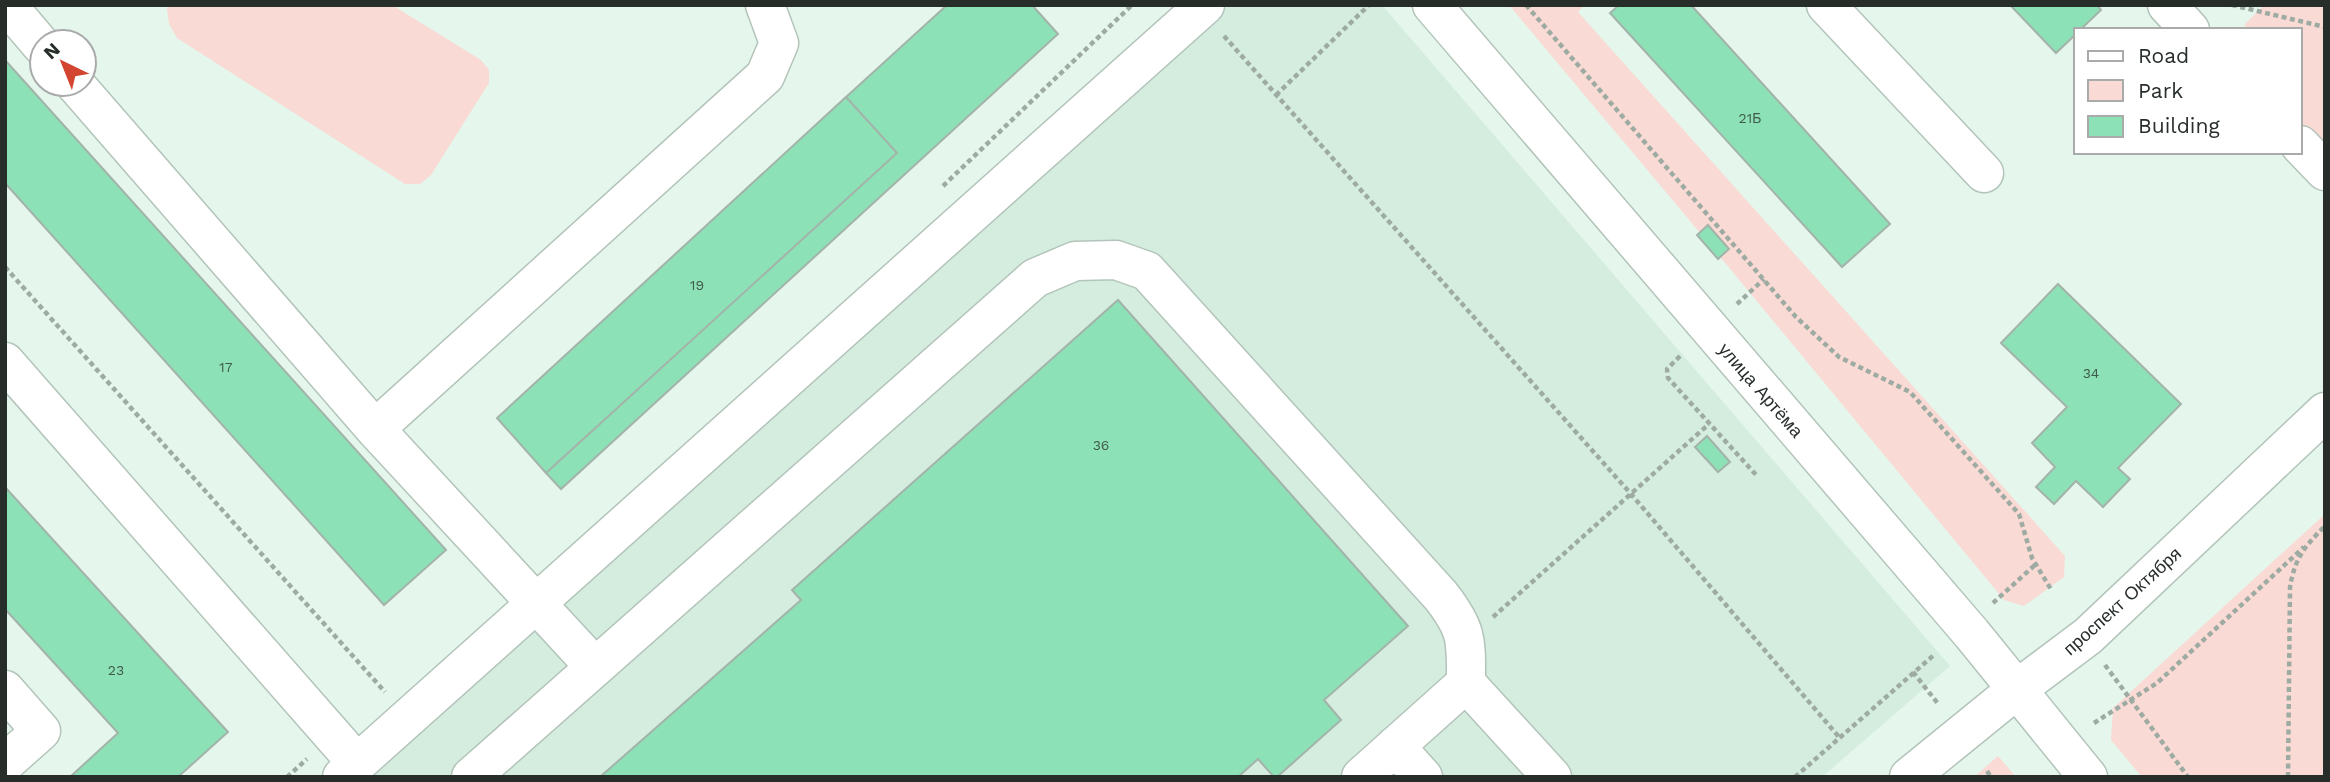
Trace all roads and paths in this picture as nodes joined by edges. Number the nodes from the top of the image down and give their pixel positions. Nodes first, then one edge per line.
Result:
1 (7, 5) edge
2 (765, 5) edge
3 (1369, 5) edge
4 (1432, 5) edge
5 (1526, 5) edge
6 (1826, 5) edge
7 (2232, 5) edge
8 (1202, 7) edge
9 (2325, 27) edge
10 (28, 30) edge
11 (1276, 95) junction
12 (87, 98) edge
13 (2302, 147) edge
14 (2325, 171) edge
15 (1984, 173) dead end
16 (5, 267) edge
17 (1764, 279) junction
18 (1736, 304) dead end
19 (1680, 356) dead end
20 (5, 362) edge
21 (2325, 412) edge
22 (1709, 424) junction
23 (375, 429) junction
24 (1758, 477) dead end
25 (1631, 494) junction
26 (2325, 526) edge
27 (2304, 547) junction
28 (2036, 564) junction
29 (2052, 591) dead end
30 (537, 604) junction
31 (1989, 606) dead end
32 (1466, 641) junction
33 (1935, 654) dead end
34 (2103, 662) dead end
35 (595, 667) junction
36 (1913, 673) junction
37 (1466, 683) junction
38 (5, 690) edge
39 (2016, 690) junction
40 (2130, 699) junction
41 (1942, 708) dead end
42 (409, 718) junction
43 (2094, 723) dead end
44 (1839, 737) junction
45 (1395, 746) junction
46 (5, 763) edge
47 (350, 770) edge
48 (1987, 771) dead end
49 (471, 777) edge
50 (1361, 777) edge
51 (1423, 777) edge
52 (1552, 777) edge
53 (1795, 777) edge
54 (1909, 777) edge
55 (1992, 777) edge
56 (2088, 777) edge
57 (2189, 777) edge
58 (2288, 777) edge

1 - 10 street
2 - 23 street
3 - 11 path
4 - 39 street, улица Артёма
5 - 17 path
6 - 15 street
7 - 9 path
8 - 11 path
8 - 30 street
11 - 25 path
12 - 23 street
13 - 14 street
16 - 42 path
17 - 18 path
17 - 28 path
19 - 22 path
20 - 47 street
21 - 39 street, проспект Октября
22 - 24 path
22 - 25 path
23 - 30 street
25 - 32 path
25 - 44 path
26 - 27 path
27 - 40 path
27 - 58 path
28 - 29 path
28 - 31 path
30 - 35 street
30 - 42 street
32 - 35 street
32 - 37 street
33 - 36 path
34 - 40 path
35 - 49 street
36 - 41 path
36 - 44 path
37 - 45 street
37 - 52 street
38 - 46 street
39 - 54 street, проспект Октября
39 - 56 street, улица Артёма
40 - 43 path
40 - 57 path
42 - 47 street
44 - 53 path
45 - 50 street
45 - 51 street
48 - 55 path

